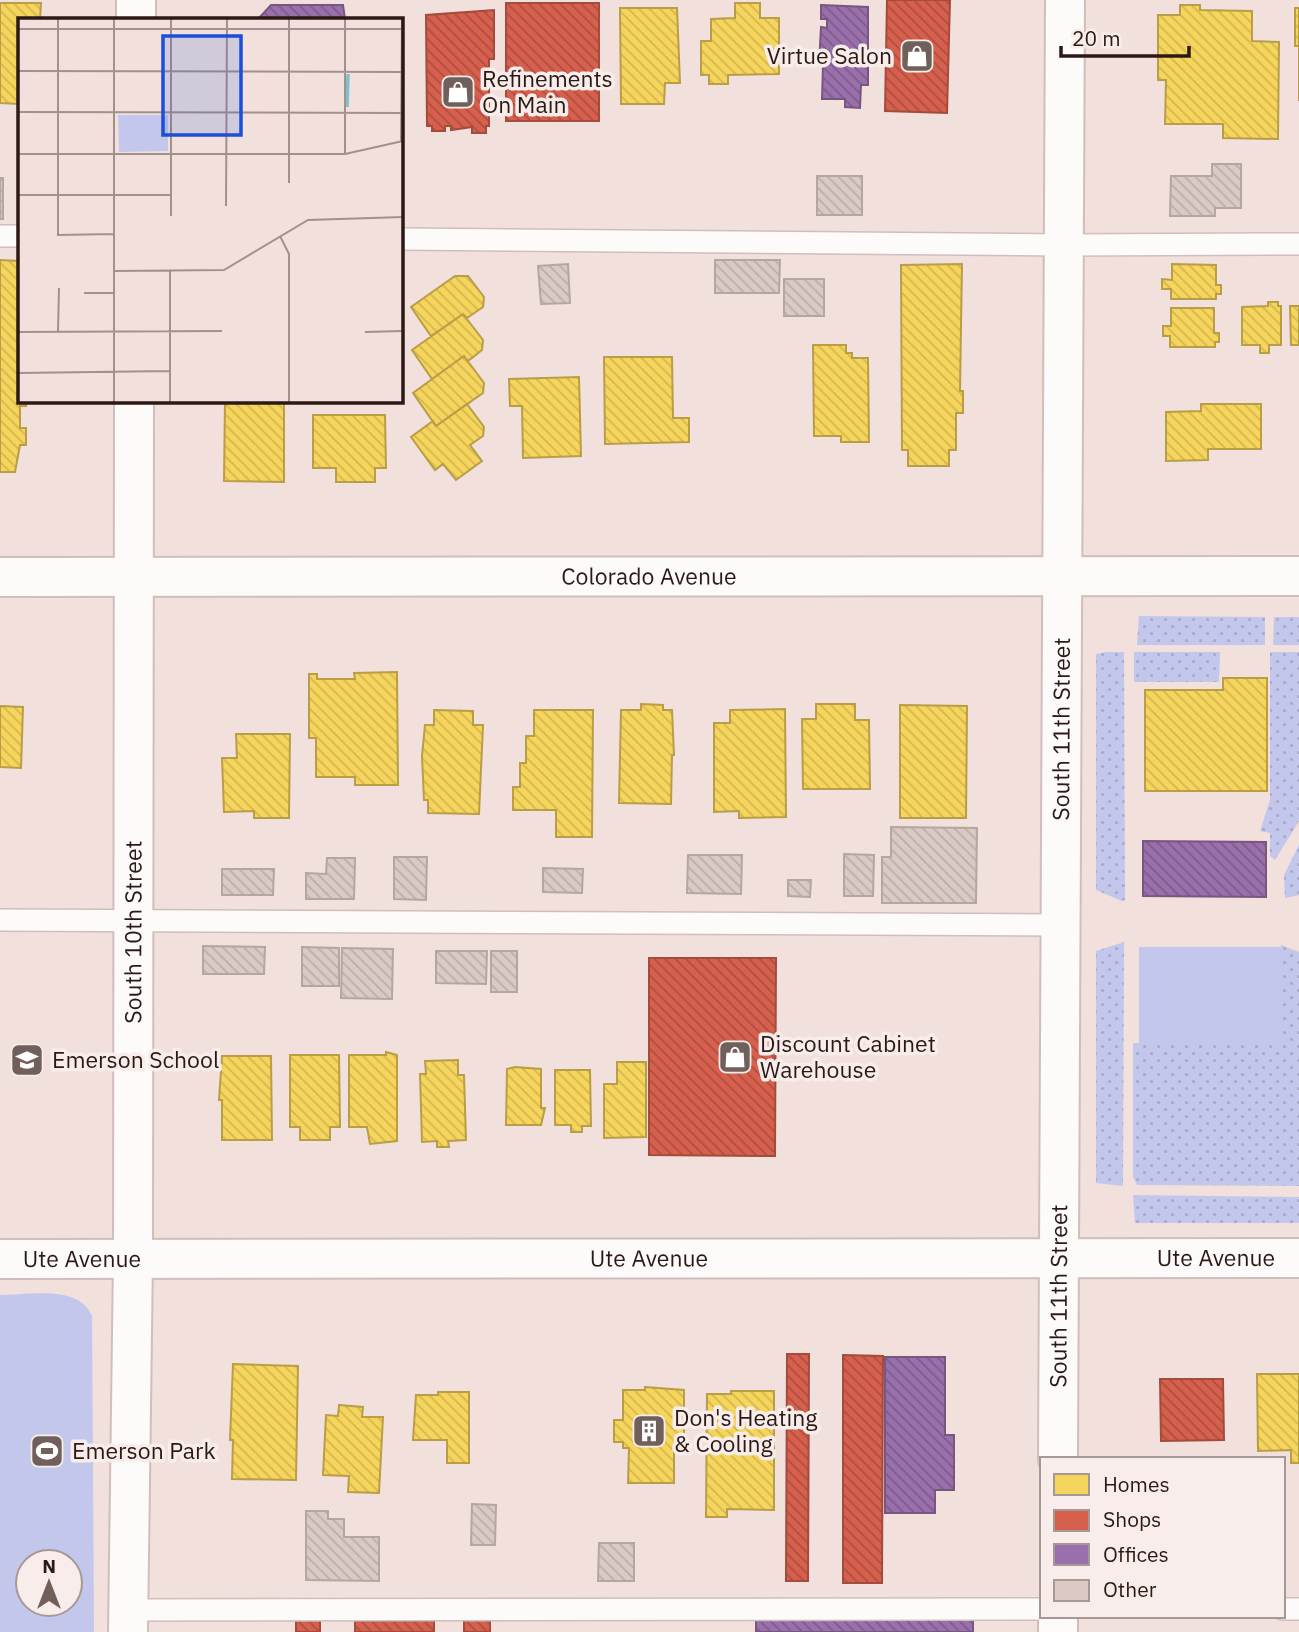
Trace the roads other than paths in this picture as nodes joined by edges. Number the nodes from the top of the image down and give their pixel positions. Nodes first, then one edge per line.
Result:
1 (136, 0) edge
2 (1065, 0) edge
3 (136, 18) edge
4 (0, 236) edge
5 (18, 236) edge
6 (402, 239) edge
7 (1299, 244) edge
8 (1064, 245) junction
9 (134, 402) edge
10 (1062, 576) junction
11 (1299, 576) edge
12 (0, 577) edge
13 (134, 577) junction
14 (0, 920) edge
15 (133, 920) junction
16 (1061, 925) junction
17 (1059, 1256) junction
18 (1299, 1258) edge
19 (0, 1259) edge
20 (133, 1259) junction
21 (1058, 1457) edge
22 (1040, 1609) edge
23 (128, 1621) edge

1 - 3 street
2 - 8 street, South 11th Street
4 - 5 lane
6 - 8 lane
7 - 8 lane
8 - 10 street, South 11th Street
9 - 13 street, South 10th Street
10 - 11 street, Colorado Avenue
10 - 13 street, Colorado Avenue
10 - 16 street, South 11th Street
12 - 13 street, Colorado Avenue
13 - 15 street, South 10th Street
14 - 15 lane
15 - 16 lane
15 - 20 street, South 10th Street
16 - 17 street, South 11th Street
17 - 18 street, Ute Avenue
17 - 20 street, Ute Avenue
17 - 21 street, South 11th Street
19 - 20 street, Ute Avenue
20 - 23 street, South 10th Street
22 - 23 lane

